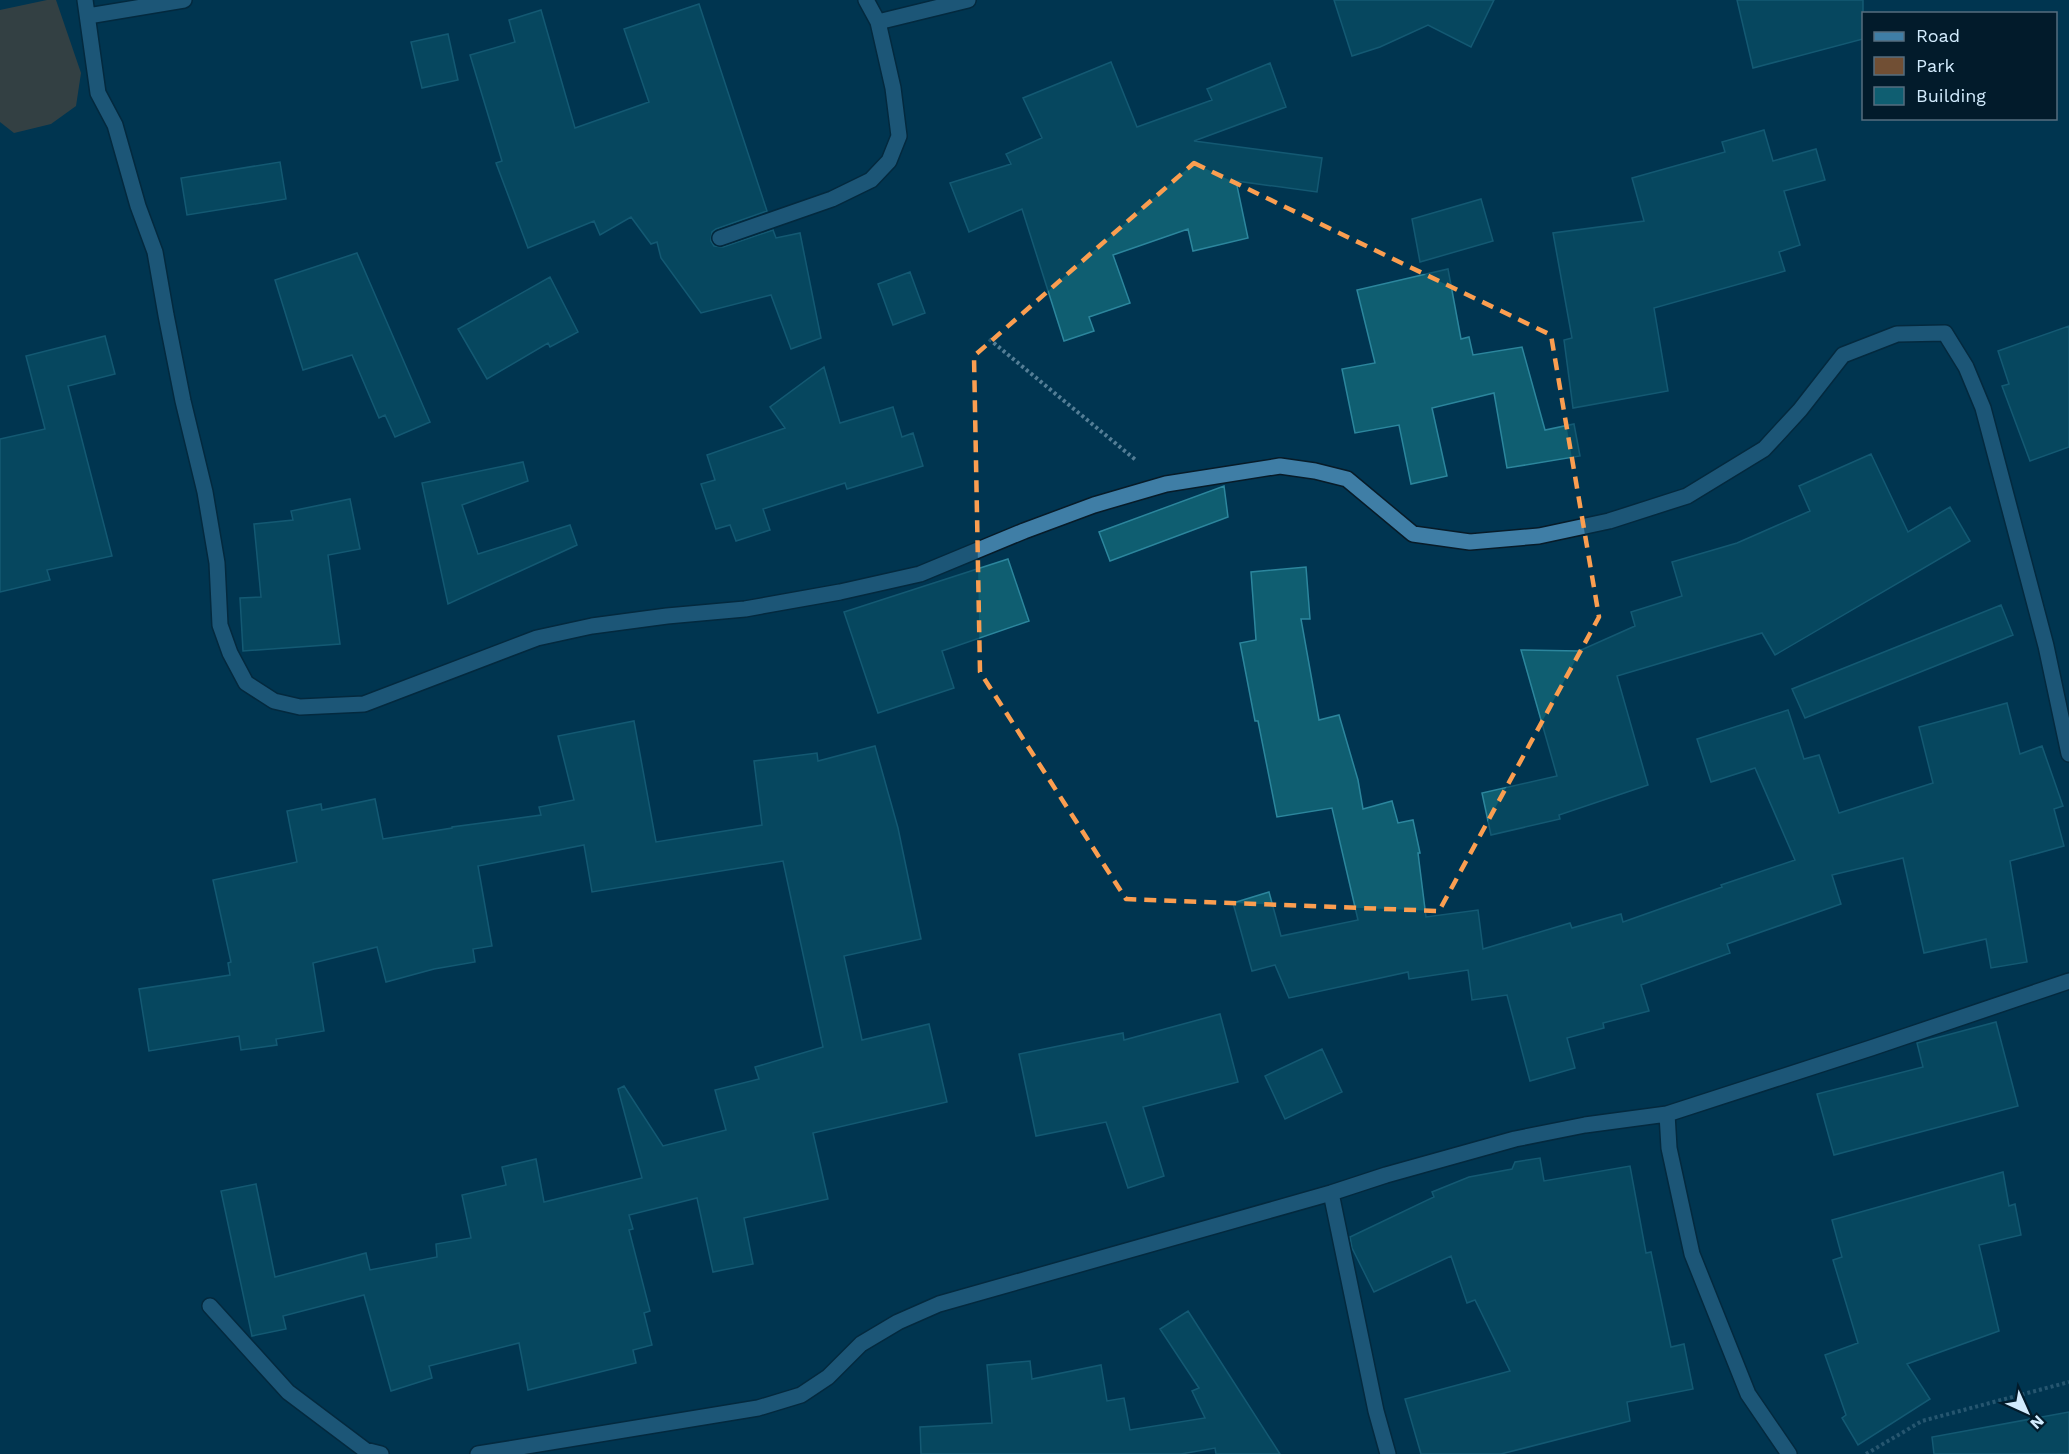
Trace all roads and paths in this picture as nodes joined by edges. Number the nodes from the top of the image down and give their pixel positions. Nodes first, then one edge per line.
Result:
1 (85, 0) edge
2 (184, 0) edge
3 (866, 0) edge
4 (968, 0) edge
5 (88, 16) junction
6 (878, 22) junction
7 (720, 238) dead end
8 (989, 339) dead end
9 (1166, 484) junction
10 (2069, 754) edge
11 (2069, 981) edge
12 (1667, 1114) junction
13 (1331, 1193) junction
14 (210, 1306) dead end
15 (2069, 1382) edge
16 (381, 1454) edge
17 (478, 1454) edge
18 (1388, 1454) edge
19 (1789, 1454) edge
20 (1866, 1454) edge

1 - 5 street
2 - 5 street
3 - 6 street
4 - 6 street
5 - 9 street
6 - 7 street
8 - 9 path
9 - 10 street
11 - 12 street
12 - 13 street
12 - 19 street
13 - 17 street
13 - 18 street
14 - 16 street
15 - 20 path

